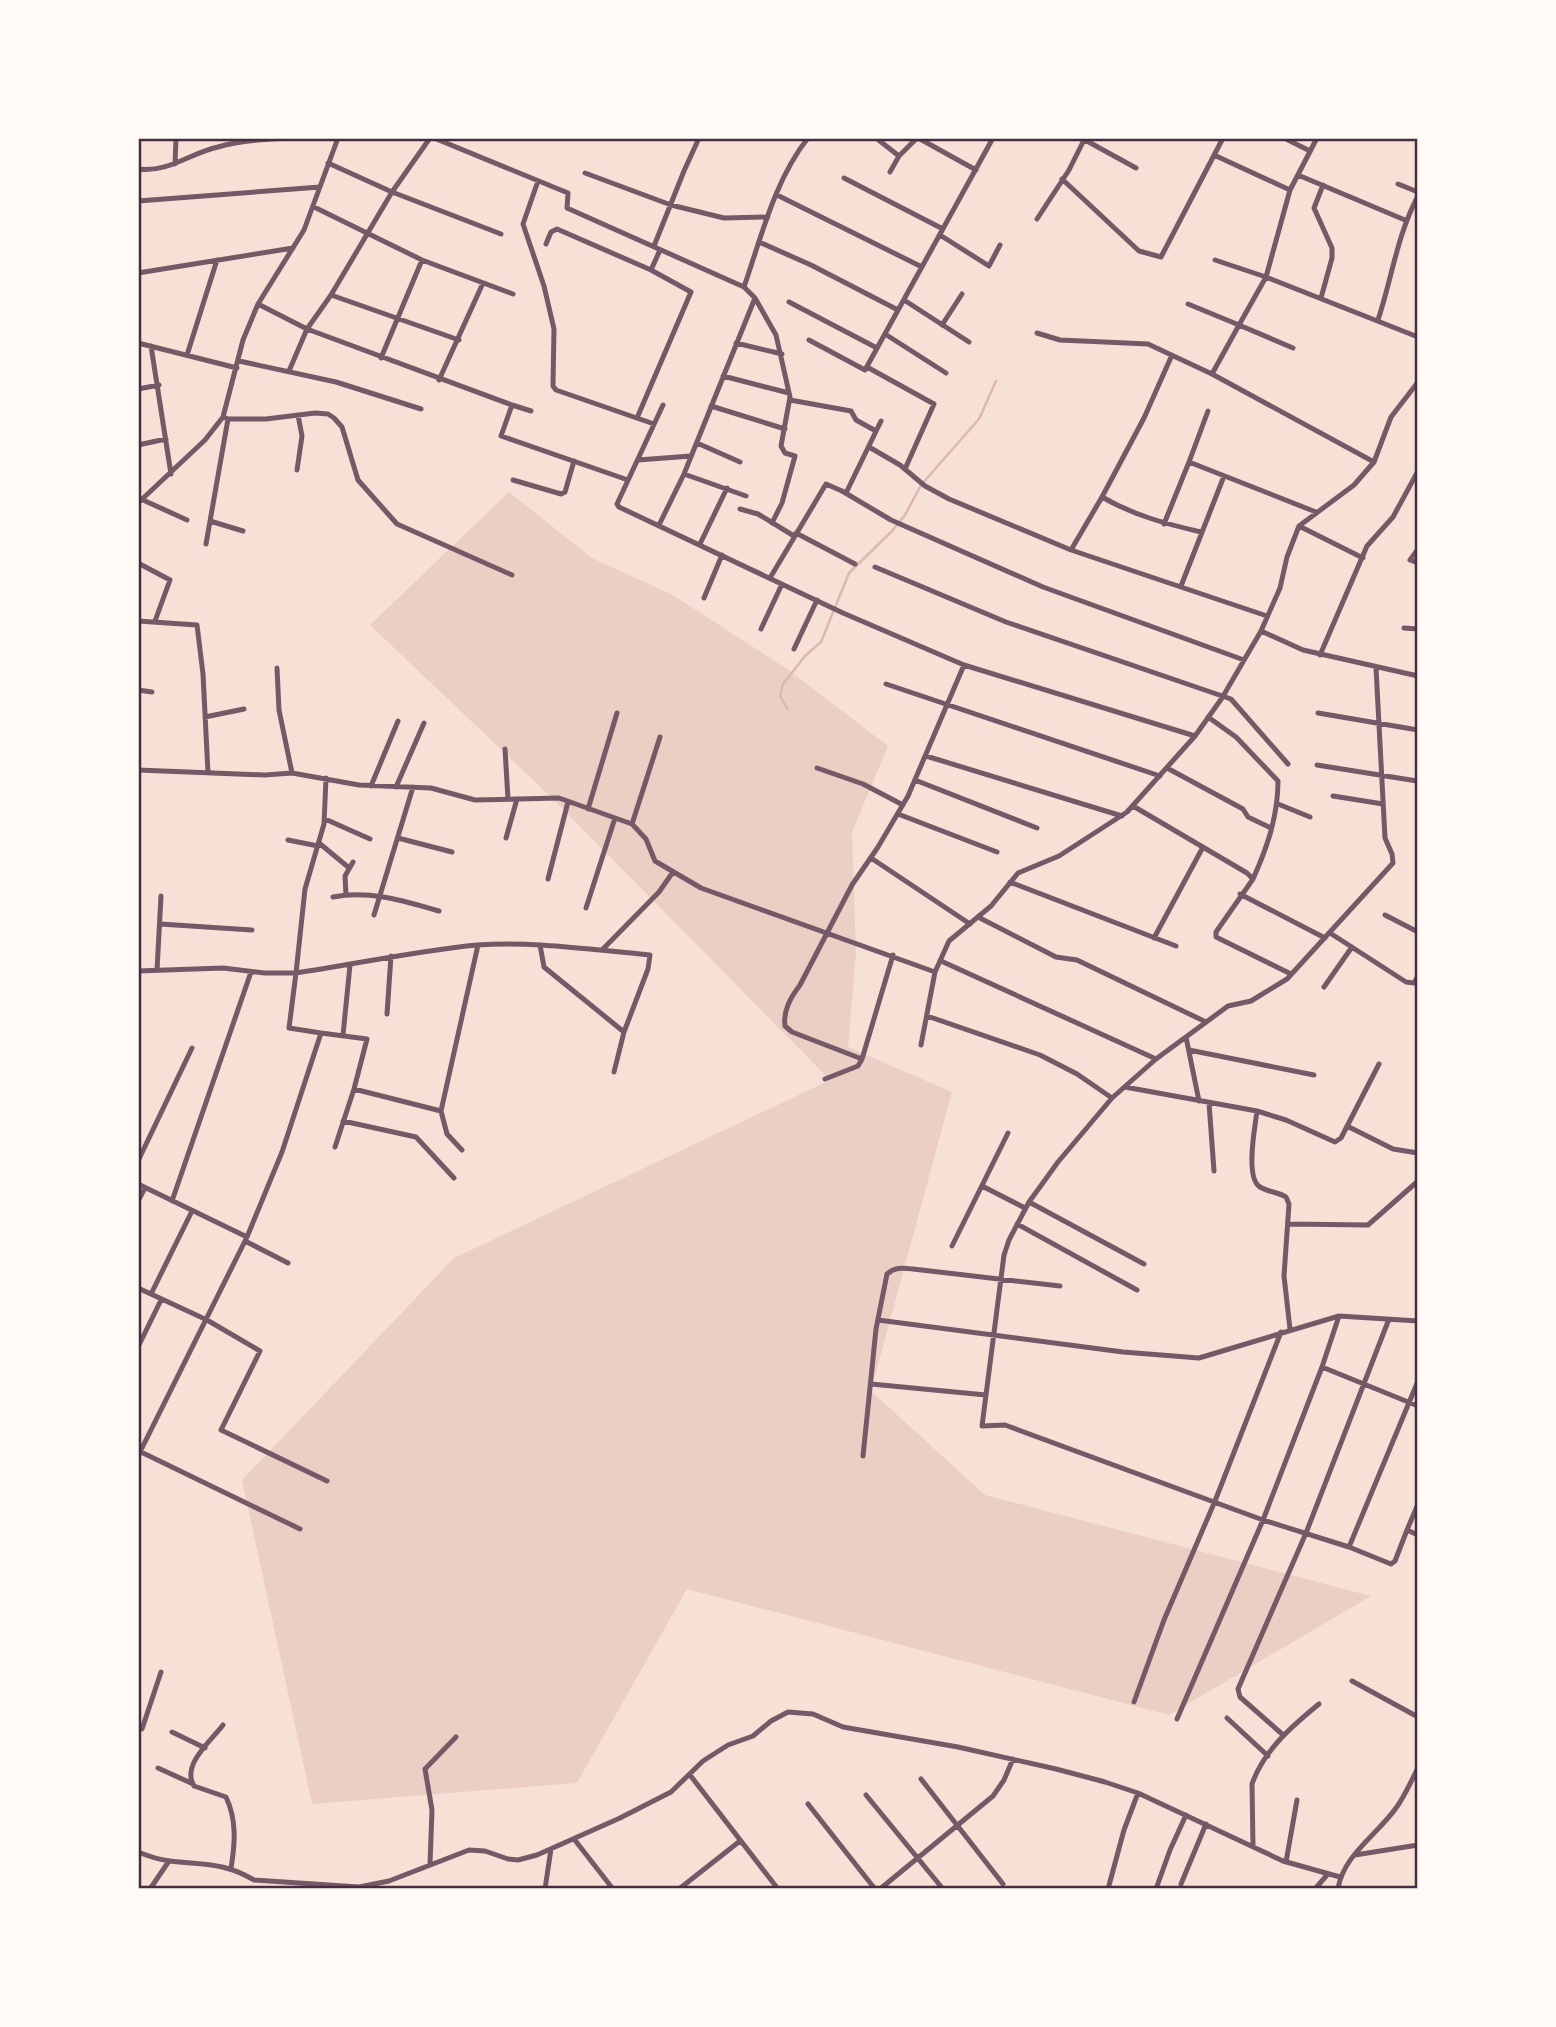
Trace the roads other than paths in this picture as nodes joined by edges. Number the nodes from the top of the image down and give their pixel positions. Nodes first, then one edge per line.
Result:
1 (176, 138) edge
2 (217, 138) edge
3 (295, 138) edge
4 (338, 138) edge
5 (432, 138) edge
6 (808, 138) edge
7 (876, 138) edge
8 (993, 138) edge
9 (1223, 138) edge
10 (1284, 138) edge
11 (1317, 138) edge
12 (698, 139) edge
13 (1085, 139) edge
14 (217, 147) junction
15 (1310, 151) junction
16 (1214, 155) junction
17 (899, 156) junction
18 (328, 163) junction
19 (175, 164) junction
20 (1136, 167) dead end
21 (138, 169) edge
22 (976, 170) junction
23 (890, 172) dead end
24 (585, 173) dead end
25 (1298, 175) junction
26 (845, 178) dead end
27 (1062, 179) junction
28 (538, 181) junction
29 (1398, 184) dead end
30 (1323, 185) junction
31 (320, 187) junction
32 (1290, 190) junction
33 (392, 192) junction
34 (1418, 194) edge
35 (777, 195) junction
36 (138, 201) edge
37 (671, 205) junction
38 (314, 207) junction
39 (768, 217) junction
40 (1037, 219) dead end
41 (1405, 220) junction
42 (942, 232) junction
43 (366, 234) junction
44 (500, 234) dead end
45 (759, 242) junction
46 (547, 244) dead end
47 (1000, 245) dead end
48 (654, 246) junction
49 (292, 248) junction
50 (660, 250) junction
51 (217, 260) junction
52 (422, 260) junction
53 (1215, 260) dead end
54 (922, 267) junction
55 (651, 270) junction
56 (138, 273) edge
57 (1266, 277) junction
58 (483, 283) junction
59 (744, 287) junction
60 (513, 294) dead end
61 (962, 294) dead end
62 (331, 295) junction
63 (755, 298) junction
64 (1321, 298) junction
65 (904, 300) junction
66 (789, 302) dead end
67 (258, 304) junction
68 (1188, 304) dead end
69 (898, 310) junction
70 (398, 317) junction
71 (1378, 320) junction
72 (942, 325) junction
73 (1239, 325) junction
74 (307, 329) junction
75 (1037, 333) dead end
76 (885, 334) junction
77 (1418, 337) edge
78 (459, 340) junction
79 (808, 340) dead end
80 (969, 342) dead end
81 (736, 343) junction
82 (138, 344) edge
83 (151, 346) junction
84 (877, 348) junction
85 (1293, 348) dead end
86 (782, 354) junction
87 (187, 355) junction
88 (1172, 355) junction
89 (381, 358) junction
90 (238, 365) junction
91 (867, 367) junction
92 (289, 371) junction
93 (946, 373) dead end
94 (1212, 374) junction
95 (723, 376) junction
96 (439, 380) junction
97 (1418, 382) edge
98 (159, 385) junction
99 (138, 388) edge
100 (790, 397) junction
101 (512, 405) junction
102 (663, 405) dead end
103 (711, 406) junction
104 (421, 409) dead end
105 (531, 411) dead end
106 (1208, 411) dead end
107 (298, 415) junction
108 (226, 418) junction
109 (637, 418) junction
110 (881, 421) dead end
111 (654, 424) junction
112 (785, 429) junction
113 (876, 431) junction
114 (166, 439) junction
115 (697, 443) junction
116 (138, 445) edge
117 (869, 447) junction
118 (691, 456) junction
119 (638, 460) junction
120 (574, 461) junction
121 (1374, 461) junction
122 (740, 462) dead end
123 (1189, 463) junction
124 (905, 469) junction
125 (297, 470) dead end
126 (1418, 471) edge
127 (171, 474) junction
128 (684, 474) junction
129 (1224, 477) junction
130 (513, 480) dead end
131 (628, 480) junction
132 (727, 488) junction
133 (846, 493) junction
134 (746, 496) dead end
135 (1102, 497) junction
136 (141, 502) edge
137 (740, 509) dead end
138 (1316, 512) junction
139 (187, 520) dead end
140 (210, 521) junction
141 (772, 523) junction
142 (1164, 524) junction
143 (659, 525) junction
144 (1299, 526) junction
145 (243, 531) dead end
146 (1201, 532) junction
147 (795, 535) junction
148 (206, 544) dead end
149 (700, 544) junction
150 (1418, 549) edge
151 (1071, 550) junction
152 (722, 555) junction
153 (1363, 558) junction
154 (138, 563) edge
155 (1418, 563) edge
156 (855, 564) dead end
157 (875, 567) dead end
158 (512, 575) dead end
159 (770, 578) junction
160 (782, 584) junction
161 (1181, 586) junction
162 (704, 598) dead end
163 (817, 600) junction
164 (1267, 616) junction
165 (138, 621) edge
166 (155, 621) junction
167 (1404, 628) dead end
168 (761, 629) dead end
169 (1418, 629) edge
170 (1261, 631) junction
171 (794, 649) dead end
172 (1320, 655) junction
173 (1244, 660) junction
174 (964, 665) junction
175 (277, 668) dead end
176 (1376, 668) junction
177 (1418, 676) edge
178 (886, 684) dead end
179 (138, 690) edge
180 (152, 692) dead end
181 (1222, 698) junction
182 (946, 705) junction
183 (244, 709) dead end
184 (617, 713) dead end
185 (1318, 713) dead end
186 (205, 717) junction
187 (1208, 717) junction
188 (398, 722) dead end
189 (424, 723) dead end
190 (1379, 724) junction
191 (1418, 730) edge
192 (1195, 736) junction
193 (660, 737) dead end
194 (505, 749) dead end
195 (926, 756) junction
196 (1288, 764) dead end
197 (1317, 765) dead end
198 (817, 768) dead end
199 (1167, 768) junction
200 (138, 770) edge
201 (208, 773) junction
202 (292, 773) junction
203 (1382, 775) junction
204 (1160, 776) junction
205 (326, 778) junction
206 (915, 780) junction
207 (1417, 781) edge
208 (372, 786) junction
209 (396, 787) junction
210 (413, 787) junction
211 (1333, 796) dead end
212 (508, 799) junction
213 (517, 799) junction
214 (568, 802) junction
215 (1278, 804) junction
216 (1383, 804) junction
217 (903, 805) junction
218 (1133, 806) junction
219 (588, 809) junction
220 (898, 814) junction
221 (1122, 816) junction
222 (1310, 817) dead end
223 (615, 818) junction
224 (325, 819) junction
225 (632, 824) junction
226 (1037, 828) dead end
227 (1271, 828) junction
228 (398, 838) junction
229 (506, 838) dead end
230 (288, 839) dead end
231 (370, 839) dead end
232 (318, 844) junction
233 (1203, 847) junction
234 (452, 852) dead end
235 (997, 852) dead end
236 (871, 858) junction
237 (673, 872) junction
238 (548, 879) dead end
239 (1253, 879) junction
240 (1010, 882) junction
241 (1240, 894) junction
242 (346, 895) junction
243 (381, 895) junction
244 (161, 896) dead end
245 (333, 897) dead end
246 (586, 908) dead end
247 (439, 911) dead end
248 (374, 915) dead end
249 (1385, 915) dead end
250 (978, 917) junction
251 (160, 924) junction
252 (970, 924) junction
253 (253, 930) dead end
254 (1418, 932) edge
255 (827, 933) junction
256 (1330, 933) junction
257 (1154, 938) junction
258 (1325, 938) junction
259 (478, 945) junction
260 (540, 945) junction
261 (1176, 946) dead end
262 (1352, 947) junction
263 (602, 950) junction
264 (892, 955) junction
265 (391, 956) junction
266 (942, 961) junction
267 (350, 965) junction
268 (157, 970) junction
269 (138, 971) edge
270 (251, 972) junction
271 (935, 972) junction
272 (296, 973) junction
273 (1292, 974) junction
274 (1418, 976) edge
275 (1324, 987) dead end
276 (387, 1014) dead end
277 (927, 1016) junction
278 (1206, 1022) junction
279 (624, 1032) junction
280 (321, 1033) junction
281 (343, 1035) junction
282 (1186, 1037) junction
283 (921, 1045) dead end
284 (192, 1048) dead end
285 (1189, 1050) junction
286 (862, 1059) junction
287 (1156, 1059) junction
288 (1379, 1063) dead end
289 (614, 1072) dead end
290 (1314, 1075) dead end
291 (825, 1079) dead end
292 (1125, 1087) junction
293 (354, 1089) junction
294 (1112, 1098) junction
295 (1199, 1101) junction
296 (1209, 1103) junction
297 (440, 1111) junction
298 (1257, 1111) junction
299 (343, 1121) junction
300 (1347, 1126) junction
301 (1009, 1133) dead end
302 (335, 1147) dead end
303 (462, 1150) dead end
304 (1418, 1153) edge
305 (138, 1161) edge
306 (1214, 1171) dead end
307 (454, 1178) dead end
308 (1418, 1181) edge
309 (138, 1184) edge
310 (982, 1186) junction
311 (145, 1188) junction
312 (138, 1201) edge
313 (172, 1201) junction
314 (1029, 1202) junction
315 (1025, 1208) junction
316 (192, 1211) junction
317 (1017, 1224) junction
318 (1288, 1224) junction
319 (246, 1239) junction
320 (952, 1246) dead end
321 (288, 1263) dead end
322 (1144, 1264) dead end
323 (1000, 1281) junction
324 (1060, 1286) dead end
325 (138, 1288) edge
326 (1137, 1290) dead end
327 (151, 1294) junction
328 (161, 1300) junction
329 (1339, 1316) junction
330 (1390, 1319) junction
331 (207, 1320) junction
332 (878, 1320) junction
333 (1418, 1321) edge
334 (1290, 1329) junction
335 (1281, 1332) junction
336 (994, 1334) junction
337 (138, 1347) edge
338 (1322, 1367) junction
339 (1418, 1381) edge
340 (1365, 1383) junction
341 (871, 1384) junction
342 (986, 1395) junction
343 (1410, 1402) junction
344 (1418, 1406) edge
345 (139, 1454) edge
346 (863, 1456) dead end
347 (327, 1481) dead end
348 (1215, 1501) junction
349 (1418, 1504) edge
350 (1263, 1520) junction
351 (300, 1529) dead end
352 (1407, 1531) junction
353 (1306, 1533) junction
354 (1418, 1535) edge
355 (1349, 1547) junction
356 (161, 1672) dead end
357 (1352, 1681) dead end
358 (1134, 1702) dead end
359 (1319, 1704) dead end
360 (1418, 1717) edge
361 (1227, 1718) dead end
362 (1177, 1719) dead end
363 (223, 1725) dead end
364 (138, 1729) edge
365 (172, 1732) dead end
366 (1282, 1734) junction
367 (456, 1737) dead end
368 (205, 1748) junction
369 (1268, 1756) junction
370 (1013, 1759) junction
371 (158, 1768) dead end
372 (1418, 1768) edge
373 (690, 1775) junction
374 (921, 1779) dead end
375 (1418, 1779) edge
376 (191, 1783) junction
377 (1406, 1791) junction
378 (1138, 1793) junction
379 (866, 1794) dead end
380 (1297, 1800) dead end
381 (808, 1804) dead end
382 (1186, 1815) junction
383 (1206, 1824) junction
384 (957, 1825) junction
385 (574, 1839) junction
386 (740, 1841) junction
387 (1418, 1844) edge
388 (1253, 1846) junction
389 (551, 1849) junction
390 (138, 1852) edge
391 (1355, 1855) junction
392 (918, 1858) junction
393 (169, 1861) junction
394 (1286, 1862) junction
395 (430, 1864) junction
396 (231, 1868) junction
397 (1327, 1875) junction
398 (1340, 1877) junction
399 (1003, 1884) dead end
400 (1181, 1884) dead end
401 (150, 1889) edge
402 (545, 1889) edge
403 (613, 1889) edge
404 (680, 1889) edge
405 (778, 1889) edge
406 (878, 1889) edge
407 (943, 1889) edge
408 (1108, 1889) edge
409 (1156, 1889) edge
410 (1315, 1889) edge
411 (1338, 1889) edge

1 - 19 street
2 - 14 street
3 - 14 street
4 - 18 street
5 - 28 street
5 - 33 street
6 - 35 street
7 - 17 street
8 - 22 street
9 - 16 street
10 - 15 street
11 - 15 street
12 - 37 street
13 - 20 street
13 - 27 street
14 - 19 street
15 - 25 street
16 - 27 street
16 - 32 street
17 - 22 street
17 - 23 street
18 - 31 street
18 - 33 street
19 - 21 street
22 - 42 street
24 - 37 street
25 - 30 street
25 - 32 street
26 - 42 street
27 - 40 street
28 - 48 street
28 - 109 street
29 - 34 street
30 - 41 street
30 - 64 street
31 - 36 street
31 - 38 street
32 - 57 street
33 - 43 street
33 - 44 street
34 - 41 street
35 - 39 street
35 - 54 street
37 - 39 street
37 - 48 street
38 - 43 street
38 - 49 street
39 - 45 street
41 - 71 street
42 - 47 street
42 - 54 street
43 - 52 street
43 - 62 street
45 - 59 street
45 - 69 street
46 - 55 street
48 - 50 street
49 - 51 street
49 - 67 street
50 - 55 street
50 - 59 street
51 - 56 street
51 - 87 street
52 - 58 street
52 - 70 street
53 - 57 street
54 - 65 street
55 - 109 street
57 - 64 street
57 - 73 street
58 - 60 street
58 - 78 street
59 - 63 street
61 - 72 street
62 - 70 street
62 - 74 street
63 - 81 street
63 - 86 street
64 - 71 street
65 - 69 street
65 - 72 street
66 - 84 street
67 - 74 street
67 - 90 street
68 - 73 street
69 - 76 street
70 - 78 street
70 - 89 street
71 - 77 street
72 - 80 street
73 - 85 street
73 - 94 street
74 - 89 street
74 - 92 street
75 - 88 street
76 - 84 street
76 - 93 street
78 - 96 street
79 - 91 street
81 - 86 street
81 - 95 street
82 - 83 street
83 - 87 street
83 - 98 street
84 - 91 street
86 - 100 street
87 - 90 street
88 - 94 street
88 - 135 street
89 - 96 street
90 - 92 street
90 - 108 street
91 - 124 street
92 - 104 street
94 - 121 street
95 - 100 street
95 - 103 street
96 - 101 street
97 - 121 street
98 - 99 street
98 - 114 street
100 - 112 street
100 - 113 street
101 - 105 street
101 - 120 street
102 - 111 street
103 - 112 street
103 - 115 street
106 - 123 street
107 - 108 street
107 - 125 street
107 - 158 street
108 - 127 street
108 - 140 street
109 - 111 street
110 - 113 street
111 - 119 street
112 - 141 street
113 - 117 street
114 - 116 street
114 - 127 street
115 - 118 street
115 - 122 street
117 - 124 street
117 - 133 street
118 - 119 street
118 - 128 street
119 - 131 street
120 - 130 street
120 - 131 street
121 - 138 street
123 - 129 street
123 - 142 street
124 - 151 street
126 - 153 street
127 - 136 street
128 - 132 street
128 - 143 street
129 - 138 street
129 - 146 street
131 - 143 street
132 - 134 street
132 - 149 street
133 - 147 street
133 - 173 street
135 - 142 street
135 - 151 street
136 - 139 street
137 - 141 street
138 - 144 street
140 - 145 street
140 - 148 street
141 - 147 street
142 - 146 street
143 - 149 street
144 - 153 street
144 - 164 street
146 - 161 street
147 - 156 street
147 - 159 street
149 - 152 street
150 - 155 street
151 - 161 street
152 - 159 street
152 - 162 street
153 - 172 street
154 - 166 street
157 - 181 street
159 - 160 street
160 - 163 street
160 - 168 street
161 - 164 street
163 - 171 street
163 - 174 street
164 - 170 street
165 - 166 street
166 - 186 street
167 - 169 street
170 - 172 street
170 - 173 street
172 - 176 street
173 - 181 street
174 - 182 street
174 - 192 street
175 - 202 street
176 - 177 street
176 - 190 street
178 - 182 street
179 - 180 street
181 - 187 street
181 - 196 street
182 - 195 street
182 - 204 street
183 - 186 street
184 - 219 street
185 - 190 street
186 - 201 street
187 - 192 street
187 - 215 street
188 - 208 street
189 - 209 street
190 - 191 street
190 - 203 street
192 - 199 street
193 - 225 street
194 - 212 street
195 - 206 street
195 - 221 street
197 - 203 street
198 - 217 street
199 - 204 street
199 - 227 street
200 - 201 street
201 - 202 street
202 - 205 street
203 - 207 street
203 - 216 street
204 - 218 street
205 - 208 street
205 - 224 street
206 - 217 street
206 - 226 street
208 - 209 street
209 - 210 street
210 - 212 street
210 - 228 street
211 - 216 street
212 - 213 street
213 - 214 street
213 - 229 street
214 - 219 street
214 - 238 street
215 - 222 street
215 - 227 street
216 - 256 street
217 - 220 street
218 - 221 street
218 - 233 street
219 - 223 street
220 - 235 street
220 - 236 street
221 - 240 street
223 - 225 street
223 - 246 street
224 - 231 street
224 - 232 street
225 - 237 street
227 - 239 street
228 - 234 street
228 - 243 street
230 - 232 street
232 - 242 street
232 - 272 street
233 - 239 street
233 - 257 street
236 - 252 street
236 - 255 street
237 - 255 street
237 - 263 street
239 - 241 street
240 - 250 street
240 - 257 street
241 - 258 street
241 - 273 street
242 - 243 street
242 - 245 street
243 - 247 street
243 - 248 street
244 - 251 street
249 - 254 street
250 - 252 street
250 - 278 street
251 - 253 street
251 - 268 street
252 - 266 street
255 - 264 street
255 - 286 street
256 - 258 street
256 - 262 street
257 - 261 street
258 - 273 street
259 - 260 street
259 - 265 street
259 - 297 street
260 - 263 street
260 - 279 street
262 - 274 street
262 - 275 street
263 - 279 street
264 - 271 street
264 - 286 street
265 - 267 street
265 - 276 street
266 - 271 street
266 - 287 street
267 - 272 street
267 - 281 street
268 - 269 street
268 - 270 street
270 - 272 street
270 - 313 street
271 - 277 street
272 - 280 street
273 - 278 street
277 - 283 street
277 - 294 street
278 - 282 street
279 - 289 street
280 - 281 street
280 - 319 street
281 - 293 street
282 - 285 street
282 - 287 street
284 - 305 street
285 - 290 street
285 - 295 street
286 - 291 street
287 - 292 street
288 - 300 street
292 - 294 street
292 - 295 street
293 - 297 street
293 - 299 street
294 - 314 street
295 - 296 street
296 - 298 street
296 - 306 street
297 - 303 street
298 - 300 street
298 - 318 street
299 - 302 street
299 - 307 street
300 - 304 street
301 - 310 street
308 - 318 street
309 - 311 street
310 - 315 street
310 - 320 street
311 - 312 street
311 - 313 street
313 - 316 street
314 - 315 street
314 - 322 street
315 - 317 street
316 - 319 street
316 - 327 street
317 - 323 street
317 - 326 street
318 - 334 street
319 - 321 street
319 - 331 street
323 - 324 street
323 - 332 street
323 - 336 street
325 - 327 street
327 - 328 street
328 - 331 street
328 - 337 street
329 - 330 street
329 - 334 street
329 - 338 street
330 - 333 street
330 - 340 street
331 - 345 street
331 - 347 street
332 - 336 street
332 - 341 street
334 - 335 street
335 - 336 street
335 - 348 street
336 - 342 street
338 - 340 street
338 - 350 street
339 - 343 street
340 - 343 street
340 - 353 street
341 - 342 street
341 - 346 street
342 - 348 street
343 - 344 street
343 - 355 street
345 - 351 street
348 - 350 street
348 - 358 street
349 - 352 street
350 - 353 street
350 - 362 street
352 - 354 street
352 - 355 street
353 - 355 street
353 - 366 street
356 - 364 street
357 - 360 street
359 - 366 street
361 - 369 street
363 - 368 street
365 - 368 street
366 - 369 street
367 - 395 street
368 - 376 street
369 - 388 street
370 - 373 street
370 - 378 street
370 - 384 street
371 - 376 street
372 - 377 street
373 - 385 street
373 - 386 street
374 - 384 street
375 - 377 street
376 - 396 street
377 - 391 street
378 - 382 street
378 - 408 street
379 - 392 street
380 - 394 street
381 - 406 street
382 - 383 street
382 - 409 street
383 - 388 street
383 - 400 street
384 - 392 street
384 - 399 street
385 - 389 street
385 - 403 street
386 - 404 street
386 - 405 street
387 - 391 street
388 - 394 street
389 - 395 street
389 - 402 street
390 - 393 street
391 - 398 street
392 - 406 street
392 - 407 street
393 - 396 street
393 - 401 street
394 - 397 street
395 - 396 street
397 - 398 street
397 - 410 street
398 - 411 street

